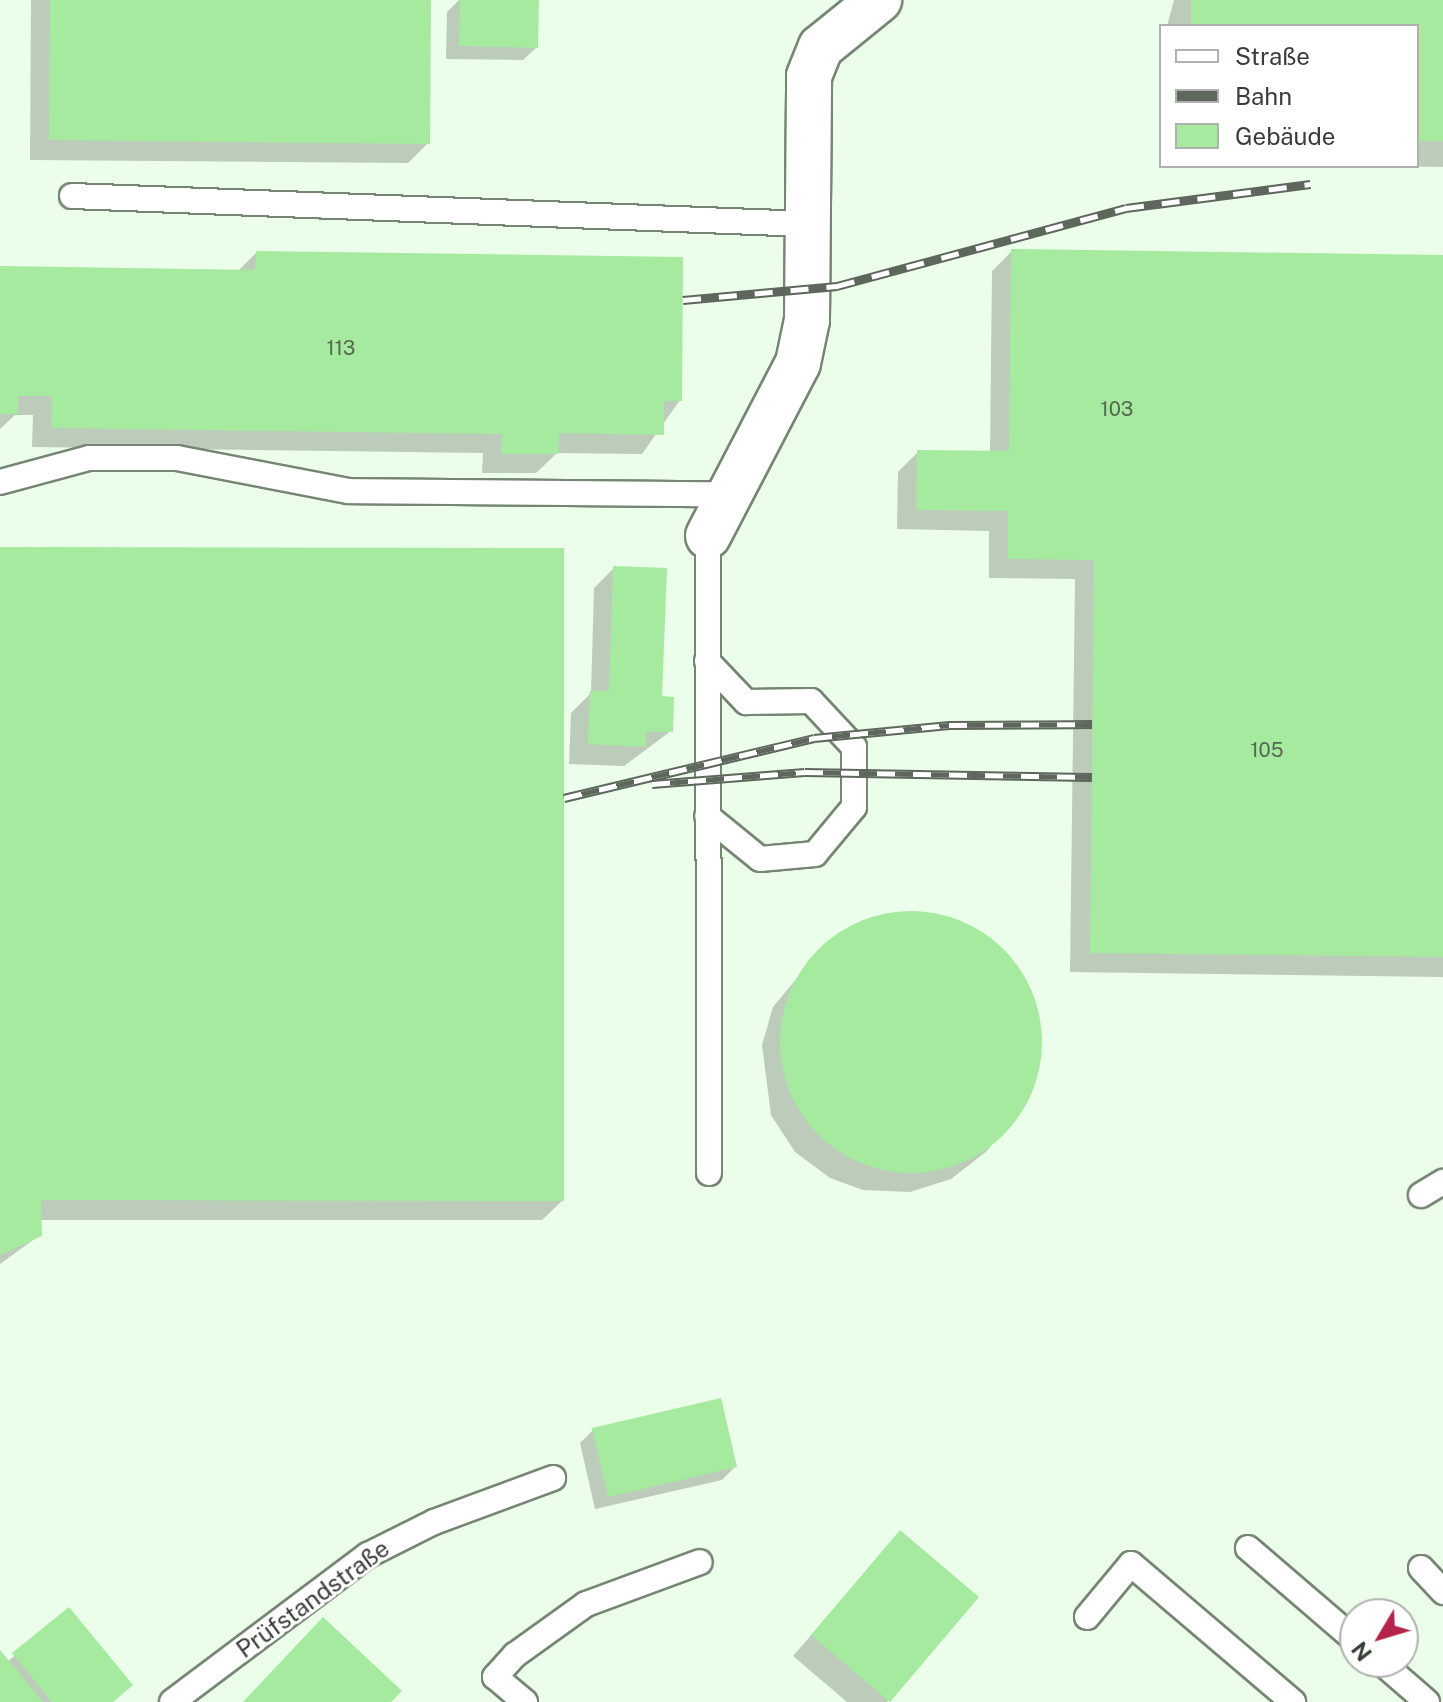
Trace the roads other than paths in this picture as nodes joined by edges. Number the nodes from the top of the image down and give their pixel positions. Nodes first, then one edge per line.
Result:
1 (879, 0) edge
2 (72, 196) dead end
3 (807, 224) junction
4 (0, 482) edge
5 (724, 494) junction
6 (708, 536) joint
7 (707, 661) junction
8 (707, 816) junction
9 (709, 1173) dead end
10 (1443, 1182) edge
11 (1421, 1195) dead end
12 (553, 1478) dead end
13 (1248, 1548) dead end
14 (700, 1562) dead end
15 (1421, 1568) dead end
16 (1443, 1592) edge
17 (1087, 1617) dead end
18 (1339, 1626) edge
19 (1399, 1678) edge
20 (172, 1702) edge
21 (525, 1702) edge
22 (1293, 1702) edge
23 (1427, 1702) edge

1 - 3 street
2 - 3 lane
3 - 5 street
4 - 5 lane
5 - 6 street
6 - 7 lane
7 - 8 lane
7 - 8 lane
8 - 9 lane
10 - 11 lane
12 - 20 lane, Prüfstandstraße
13 - 18 lane
14 - 21 lane
15 - 16 lane
17 - 22 lane
19 - 23 lane

